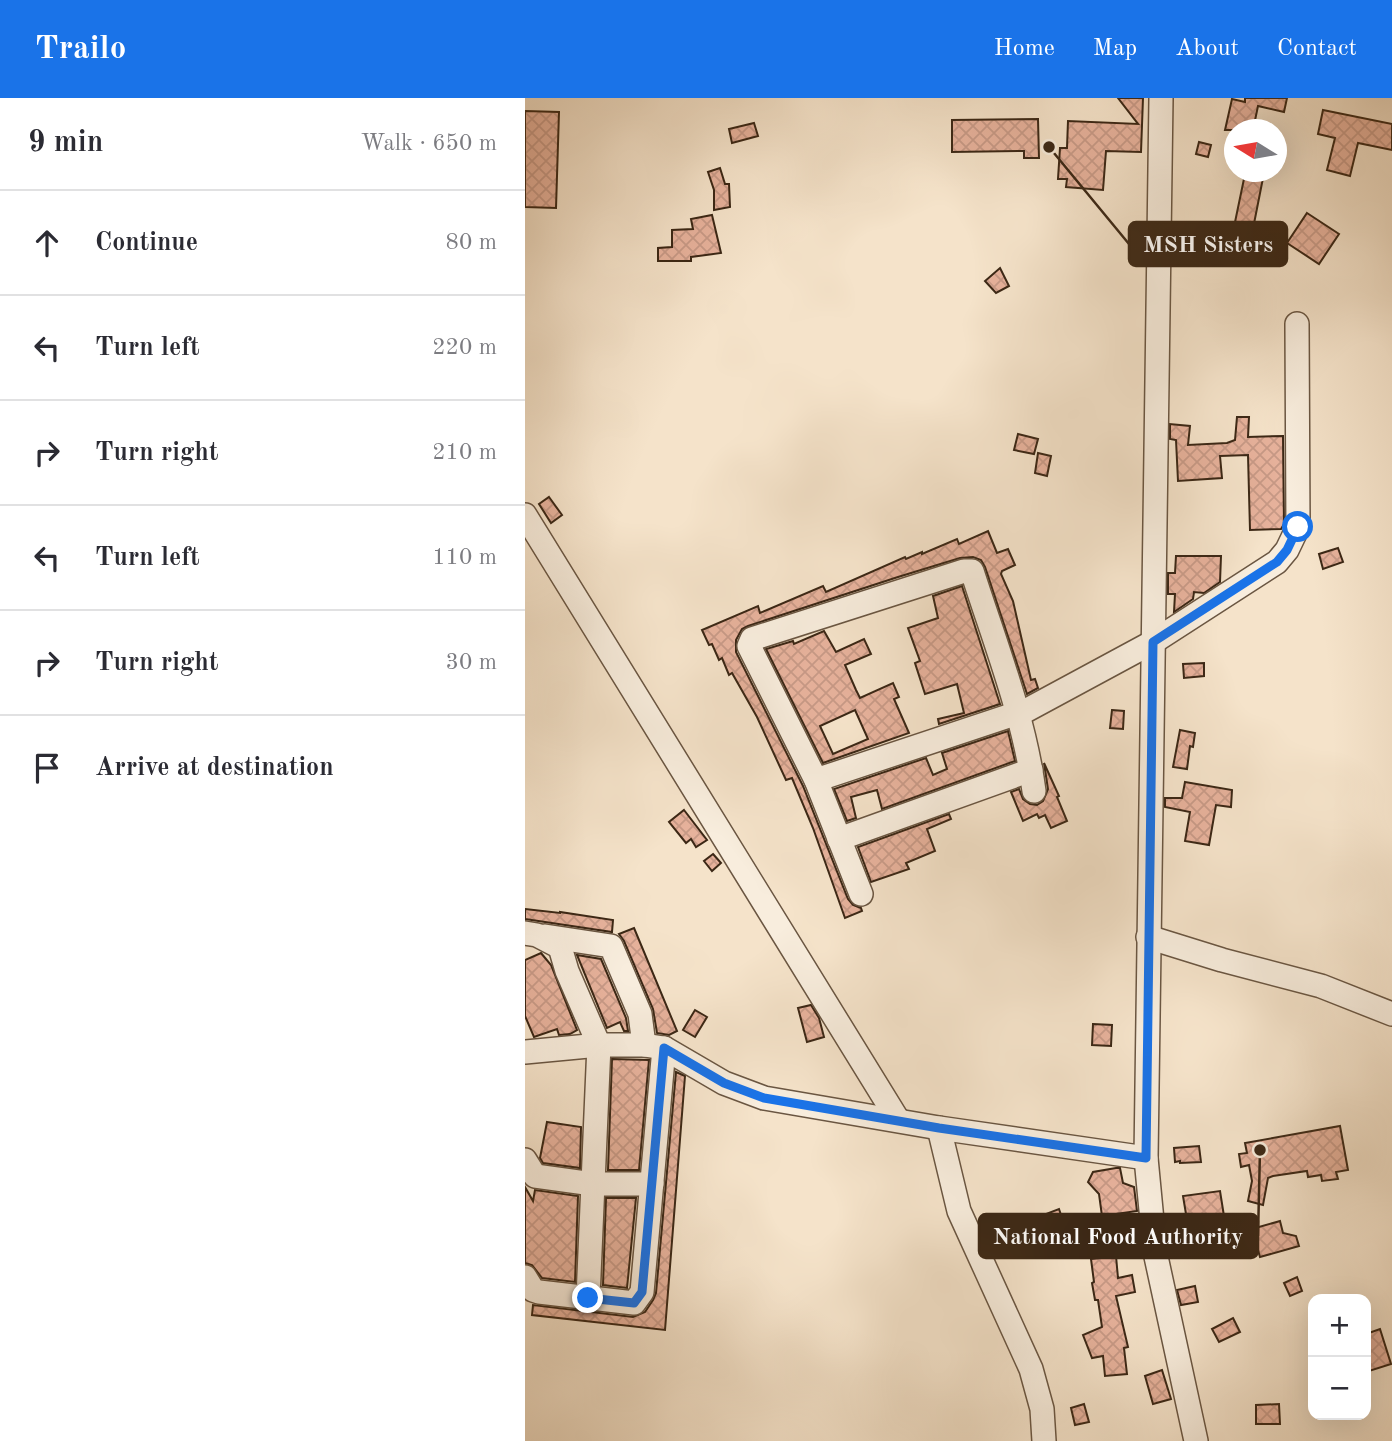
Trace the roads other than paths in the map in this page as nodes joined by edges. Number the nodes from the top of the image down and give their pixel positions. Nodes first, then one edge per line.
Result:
1 (1161, 98) edge
2 (1297, 324) dead end
3 (525, 515) edge
4 (1153, 642) junction
5 (1017, 714) junction
6 (816, 780) junction
7 (839, 839) junction
8 (861, 894) dead end
9 (531, 934) edge
10 (1149, 937) junction
11 (1392, 1014) edge
12 (599, 1045) junction
13 (654, 1046) junction
14 (525, 1052) edge
15 (898, 1120) junction
16 (939, 1128) junction
17 (1146, 1158) junction
18 (525, 1160) edge
19 (593, 1184) junction
20 (652, 1184) junction
21 (525, 1276) edge
22 (588, 1298) junction
23 (1044, 1441) edge
24 (1196, 1441) edge

1 - 4 street
2 - 4 street
3 - 15 street
4 - 5 street
4 - 10 street
5 - 6 street
5 - 6 street
5 - 7 street
6 - 7 street
7 - 8 street
9 - 12 street
9 - 13 street
10 - 11 street
10 - 17 street
12 - 13 street
12 - 14 street
12 - 19 street
13 - 15 street
13 - 20 street
15 - 16 street
16 - 17 street
16 - 23 street
17 - 24 street
18 - 19 street
19 - 20 street
19 - 22 street
20 - 22 street
21 - 22 street

